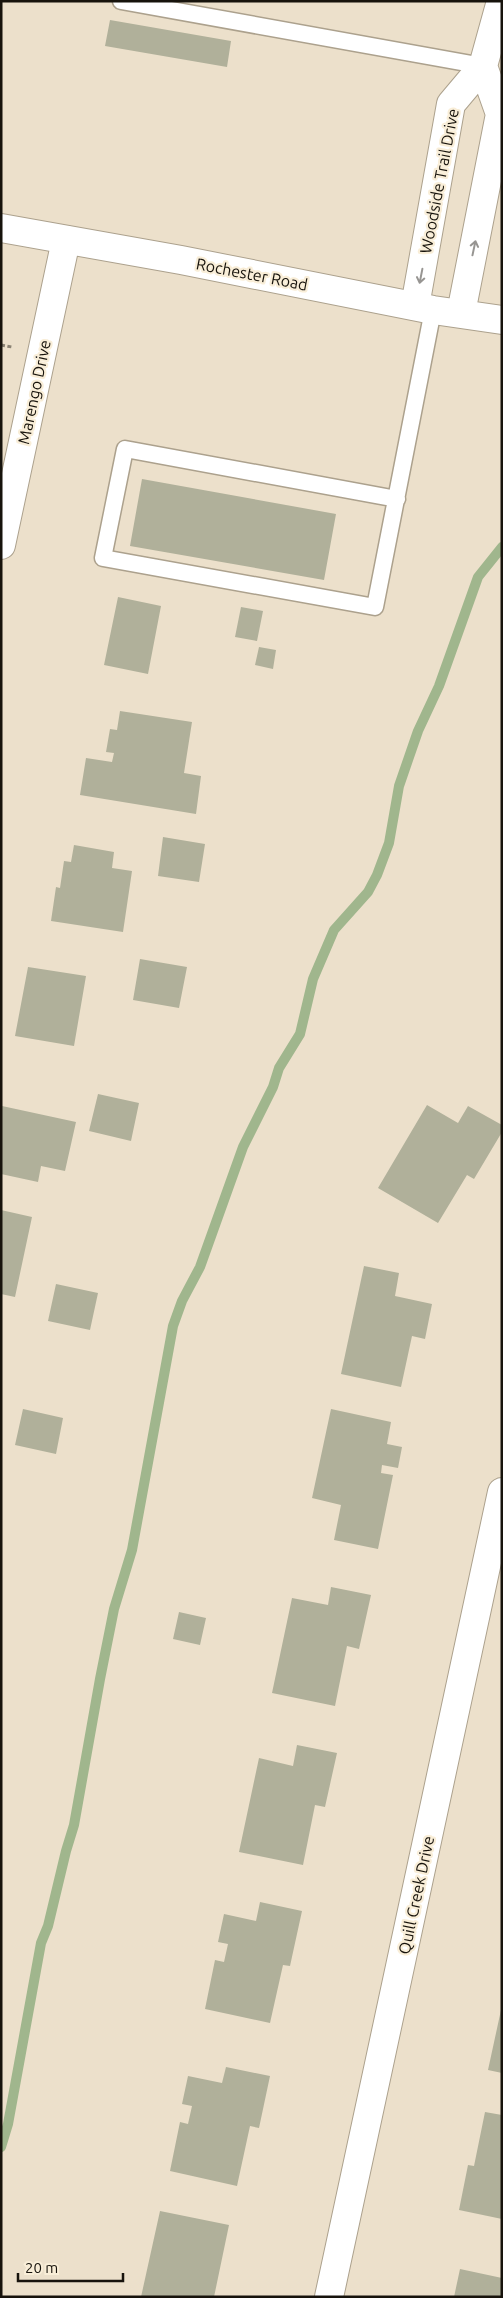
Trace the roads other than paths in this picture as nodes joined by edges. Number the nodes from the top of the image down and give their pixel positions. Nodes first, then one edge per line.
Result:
1 (121, 1) edge
2 (501, 1) edge
3 (483, 66) junction
4 (1, 228) edge
5 (66, 240) junction
6 (424, 308) junction
7 (461, 313) junction
8 (502, 320) edge
9 (7, 492) edge
10 (397, 499) junction
11 (1, 545) edge
12 (502, 1492) edge
13 (330, 2297) edge

1 - 3 lane
2 - 3 street, Woodside Trail Drive
3 -> 6 street, Woodside Trail Drive
7 -> 3 street
4 - 5 street, Rochester Road
5 - 6 street, Rochester Road
5 - 9 street, Marengo Drive
6 - 7 street, Rochester Road
6 - 10 lane
7 - 8 street, Rochester Road
9 - 11 street, Marengo Drive
10 - 10 lane
12 - 13 street, Quill Creek Drive

